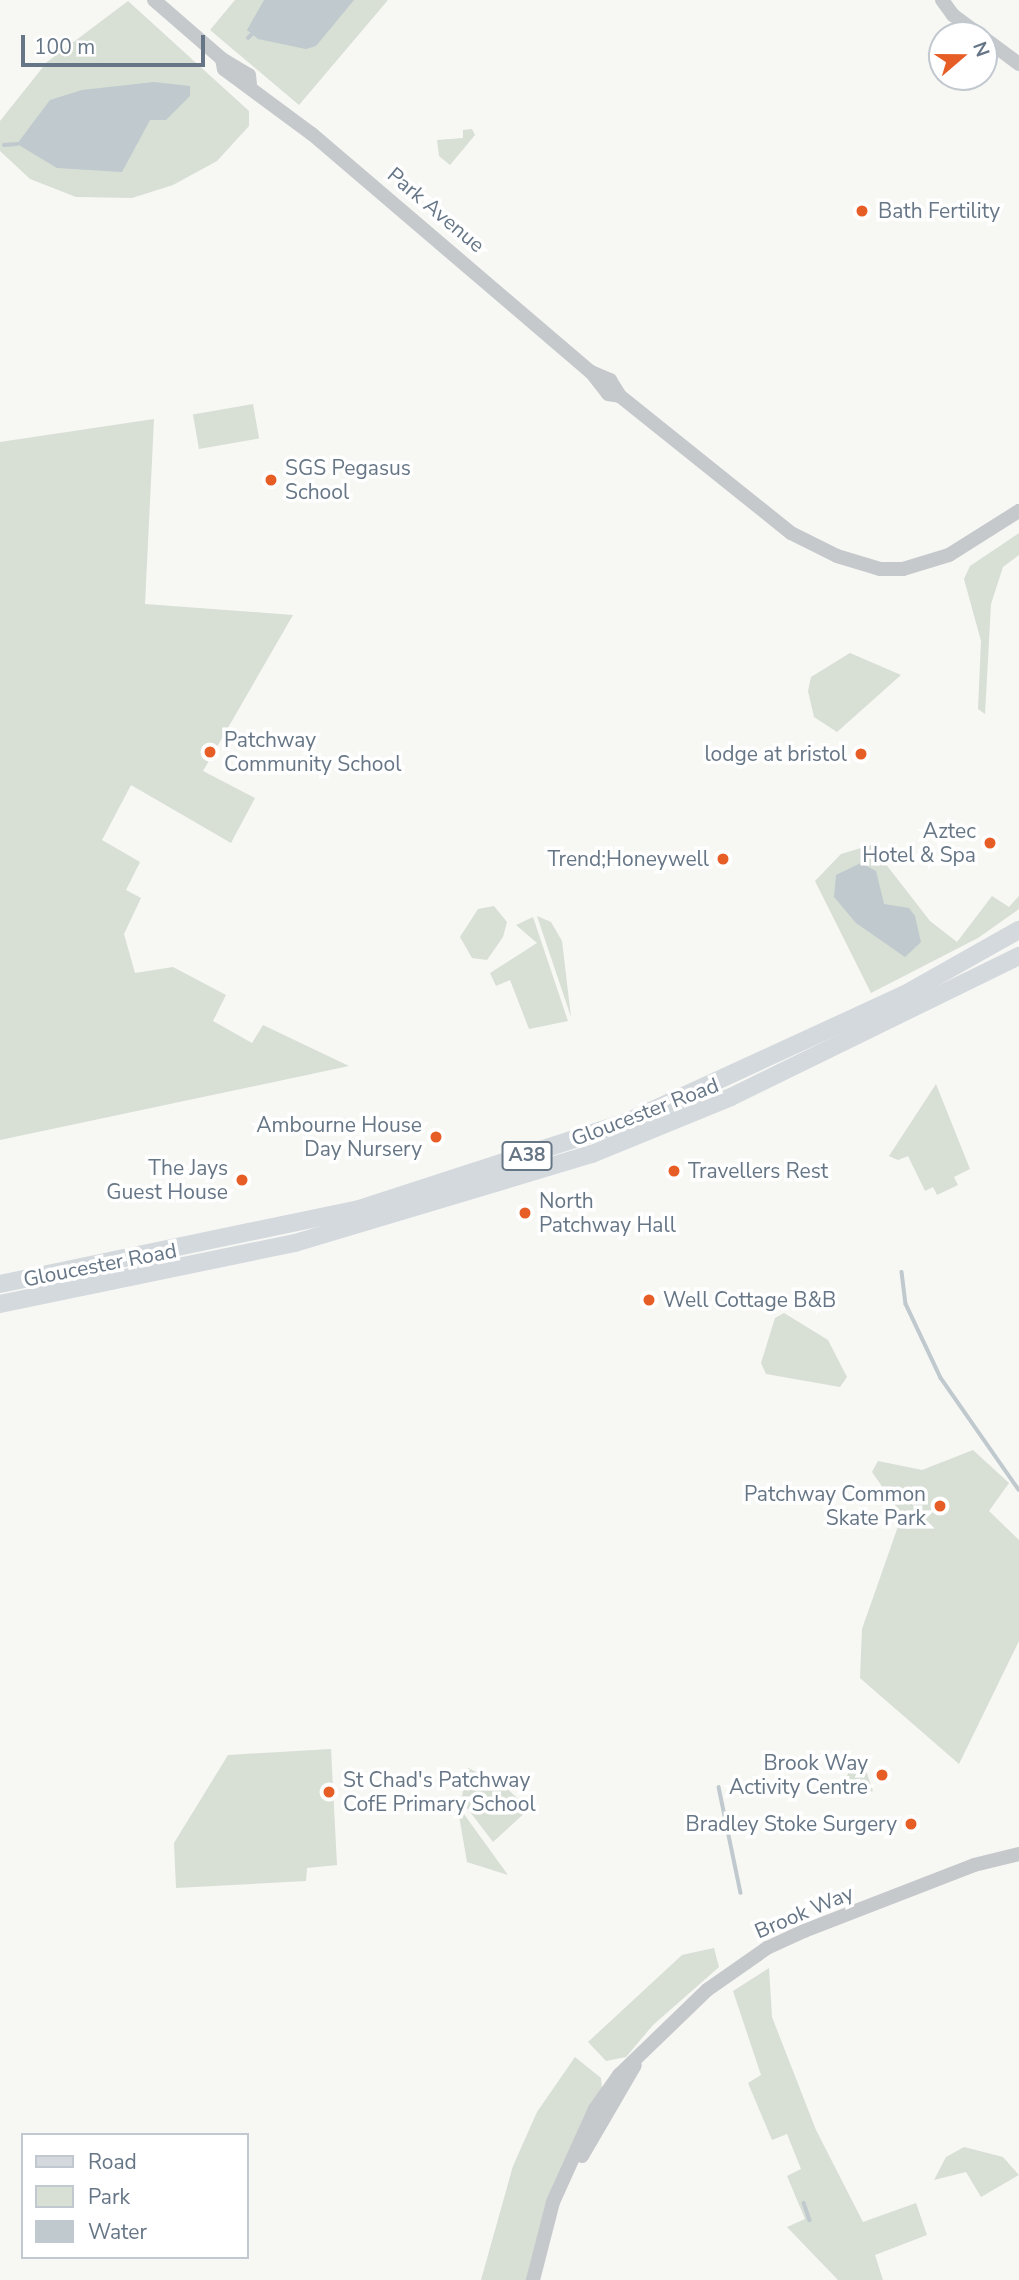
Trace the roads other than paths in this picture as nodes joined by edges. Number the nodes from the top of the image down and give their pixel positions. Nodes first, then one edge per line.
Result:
1 (154, 0) edge
2 (947, 4) edge
3 (1019, 64) edge
4 (1018, 510) edge
5 (1019, 930) edge
6 (1019, 956) edge
7 (0, 1284) edge
8 (0, 1304) edge
9 (1019, 1854) edge
10 (637, 2060) junction
11 (533, 2280) edge
12 (543, 2280) edge

1 - 4 street, Park Avenue
2 - 3 street
5 - 7 main road, Gloucester Road / A38
6 - 8 main road, Gloucester Road / A38
9 - 10 street, Brook Way
10 - 11 street, Brook Way
10 - 12 street, Brook Way

